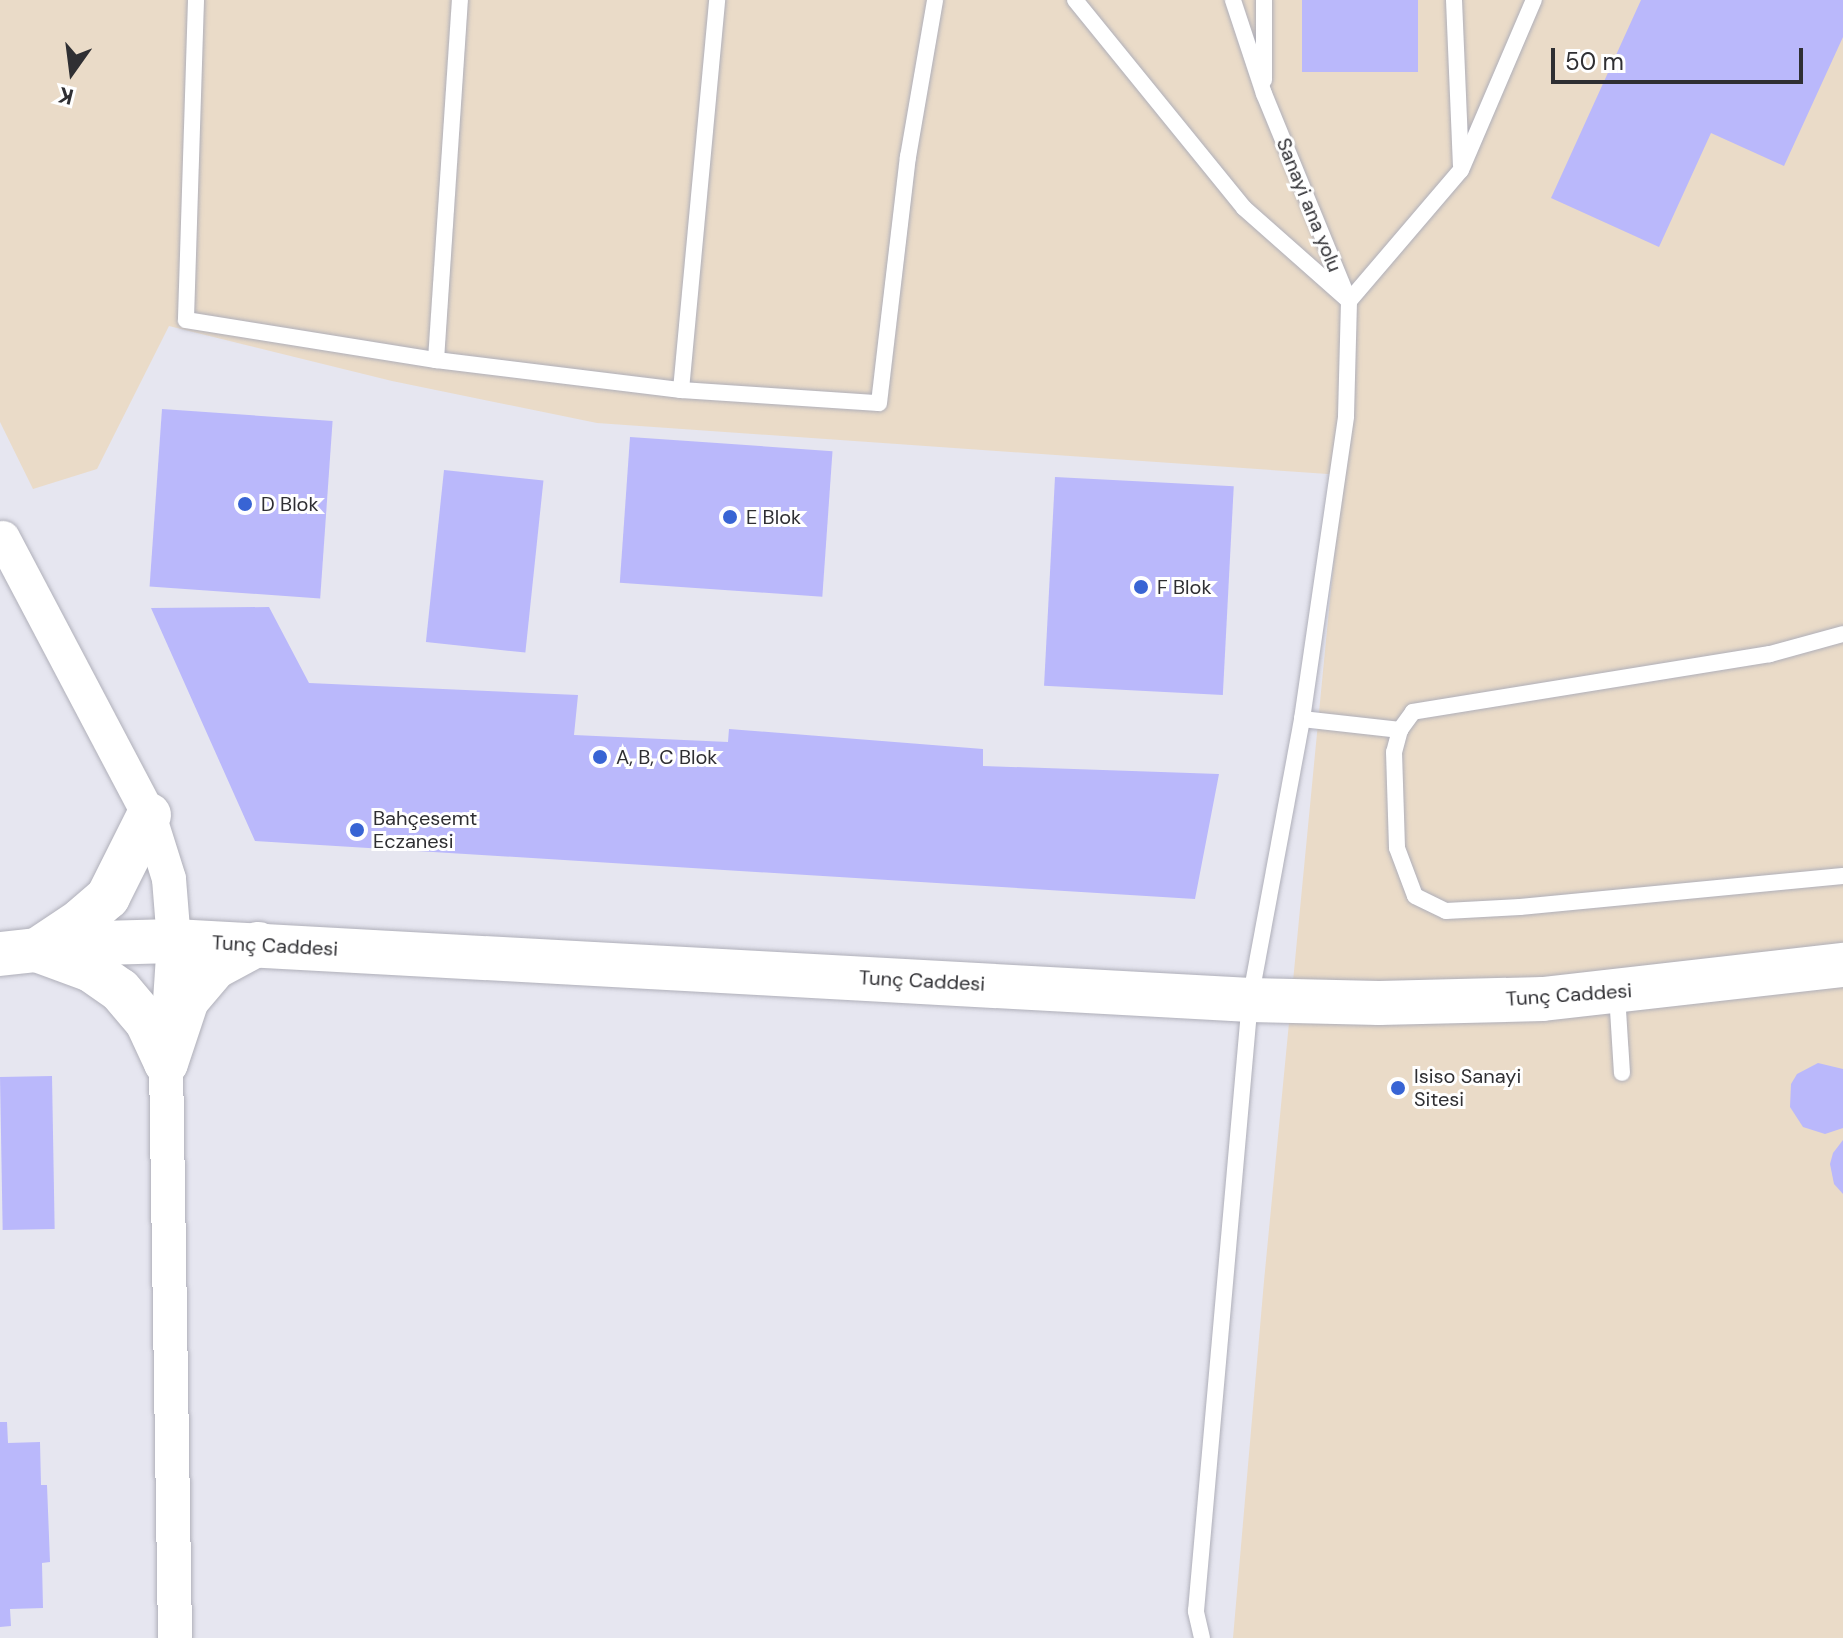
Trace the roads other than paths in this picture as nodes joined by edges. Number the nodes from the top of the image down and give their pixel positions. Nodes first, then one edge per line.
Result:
1 (196, 0) edge
2 (460, 0) edge
3 (717, 0) edge
4 (935, 0) edge
5 (1075, 0) edge
6 (1233, 0) edge
7 (1264, 0) edge
8 (1454, 0) edge
9 (1534, 0) edge
10 (1264, 94) junction
11 (1461, 170) junction
12 (1349, 301) junction
13 (436, 360) junction
14 (681, 390) junction
15 (3, 538) dead end
16 (1843, 634) edge
17 (1302, 719) junction
18 (1400, 730) junction
19 (149, 815) junction
20 (1843, 876) edge
21 (174, 941) junction
22 (258, 944) junction
23 (18, 952) edge
24 (1843, 965) edge
25 (1617, 992) junction
26 (1250, 1000) junction
27 (166, 1063) junction
28 (1622, 1073) dead end
29 (175, 1638) edge
30 (1202, 1638) edge

1 - 13 lane
2 - 13 lane
3 - 14 lane
4 - 14 lane
5 - 12 lane
6 - 10 lane, Sanayi ana yolu
7 - 10 lane
8 - 11 lane
9 - 11 lane
10 - 12 lane, Sanayi ana yolu
11 - 12 lane
12 - 17 lane, Sanayi ana yolu
13 - 14 lane
15 - 19 street
16 - 18 lane
17 - 18 lane
17 - 26 lane, Sanayi ana yolu
18 - 20 lane
19 - 21 street
19 - 23 main road
21 - 22 main road, Tunç Caddesi
21 - 23 main road, Tunç Caddesi
21 - 27 street
22 - 26 main road, Tunç Caddesi
22 - 27 main road
23 - 27 main road
24 - 25 main road, Tunç Caddesi
25 - 26 main road, Tunç Caddesi
25 - 28 lane
26 - 30 lane, Sanayi ana yolu
27 - 29 street

